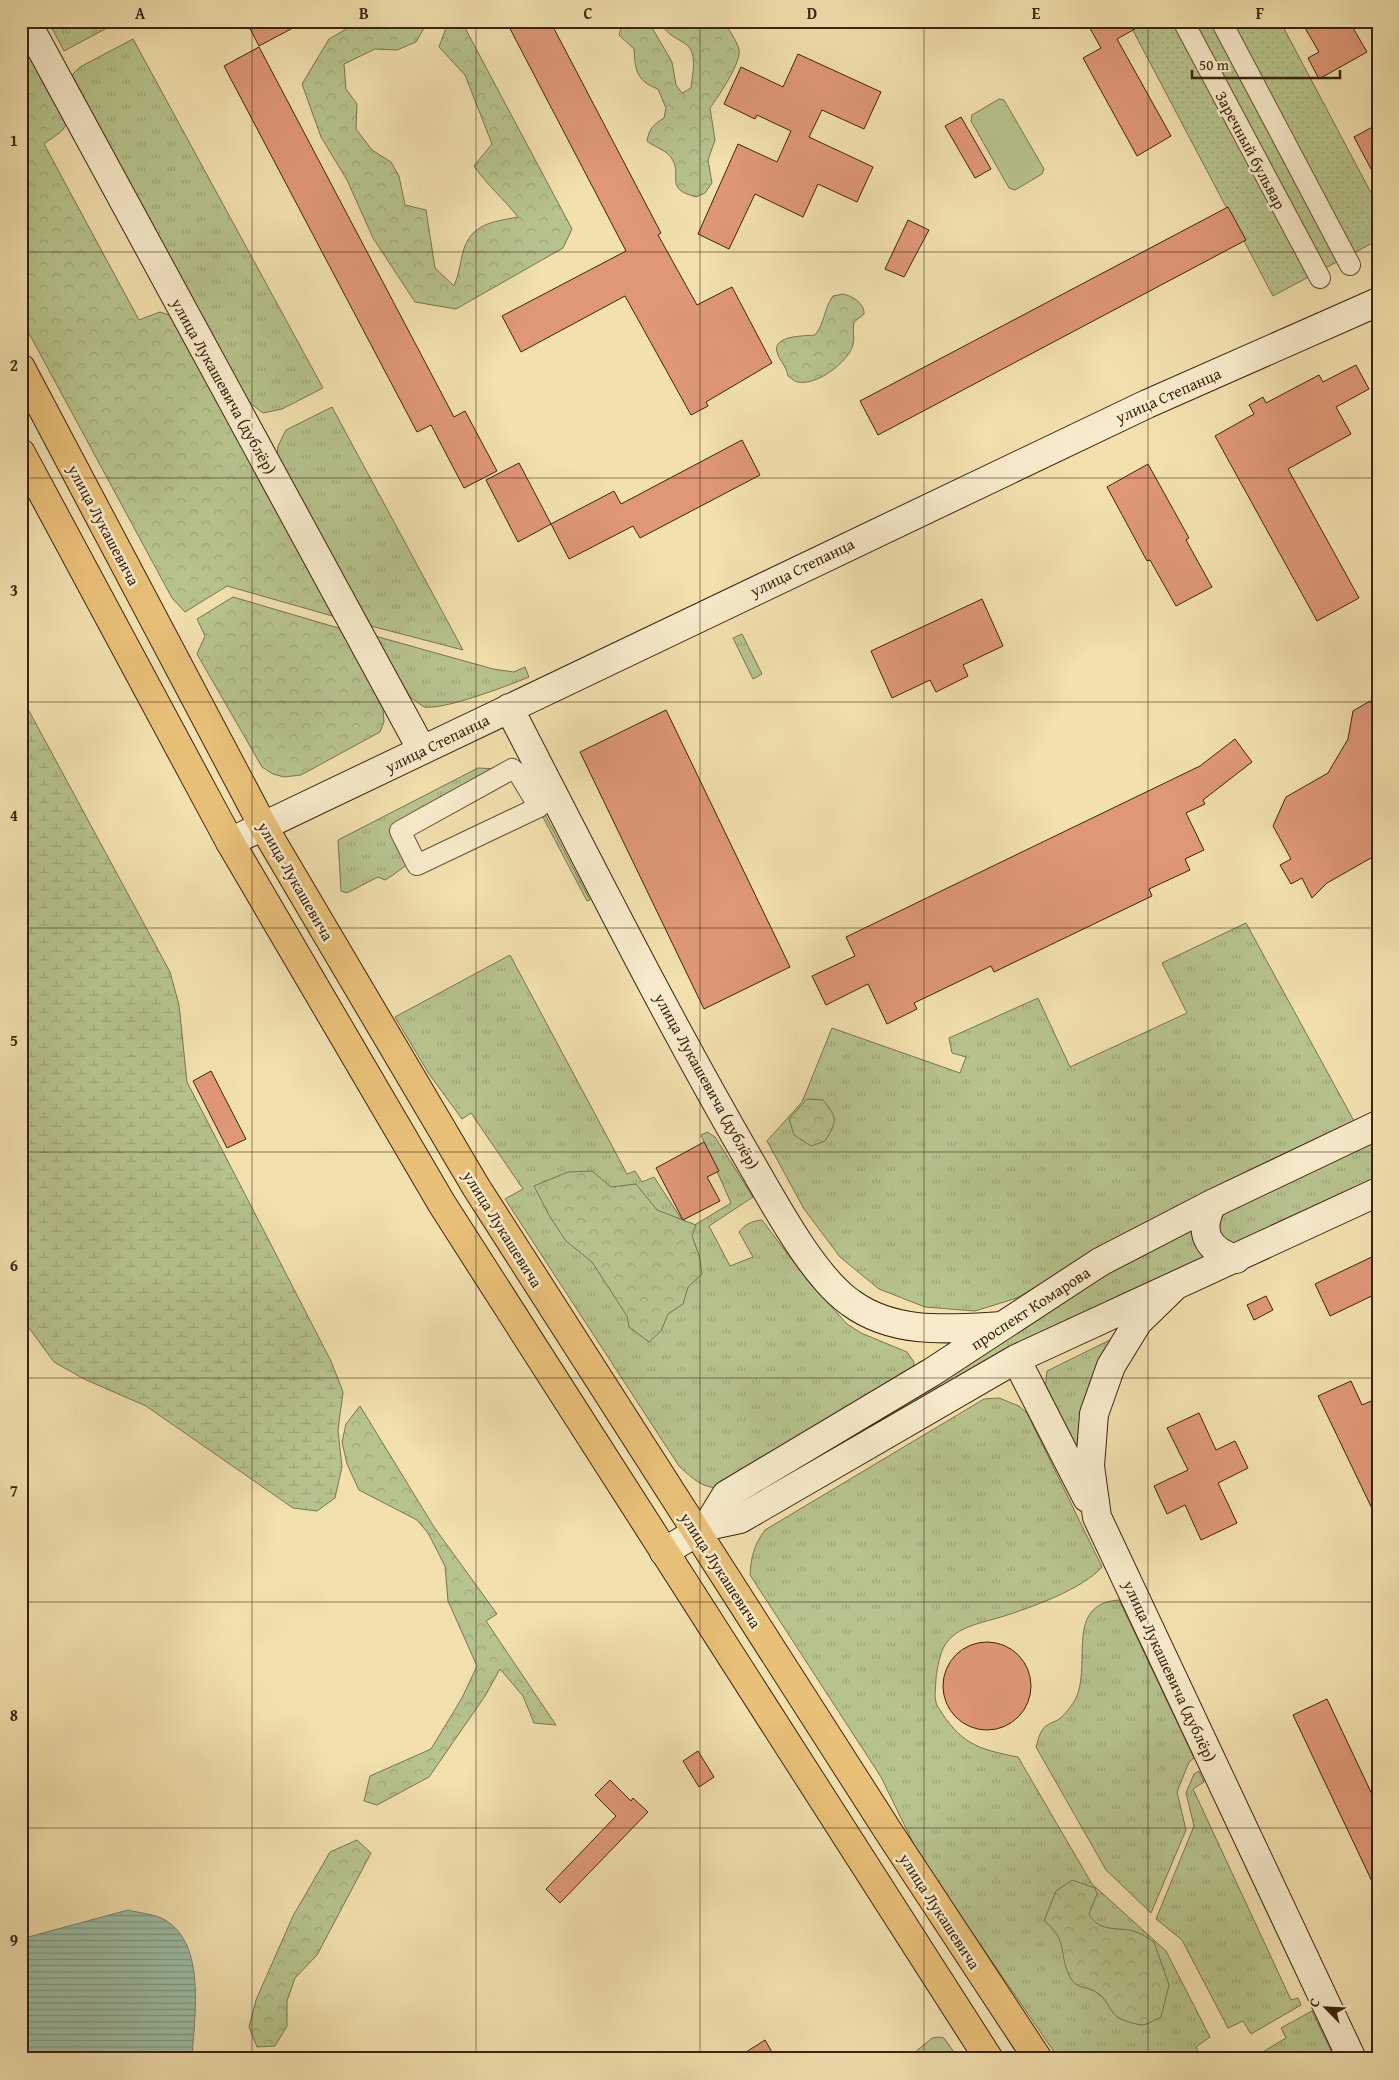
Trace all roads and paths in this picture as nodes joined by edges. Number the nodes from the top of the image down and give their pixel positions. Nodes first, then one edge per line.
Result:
1 (26, 21) edge
2 (1183, 21) edge
3 (1221, 21) edge
4 (1350, 264) dead end
5 (1320, 278) dead end
6 (1378, 302) edge
7 (21, 368) edge
8 (21, 453) edge
9 (509, 708) junction
10 (422, 750) junction
11 (263, 826) junction
12 (400, 831) joint
13 (230, 842) junction
14 (1378, 1125) edge
15 (1378, 1192) edge
16 (1212, 1204) junction
17 (1236, 1259) junction
18 (1175, 1286) junction
19 (905, 1326) junction
20 (1002, 1326) junction
21 (1016, 1359) junction
22 (932, 1372) junction
23 (1097, 1517) junction
24 (702, 1529) junction
25 (664, 1552) junction
26 (989, 2059) edge
27 (1038, 2059) edge
28 (1352, 2059) edge

1 - 10 street, улица Лукашевича (дублёр)
2 - 5 street, Заречный бульвар
3 - 4 street, Заречный бульвар
6 - 9 street, улица Степанца
7 - 11 main road, улица Лукашевича
8 - 13 main road
9 - 10 street, улица Степанца
9 - 19 street, улица Лукашевича (дублёр)
10 - 11 street, улица Степанца
11 - 13 street, улица Степанца
11 - 24 main road, улица Лукашевича
12 - 12 street
13 - 25 main road
14 - 16 street, проспект Комарова
15 - 17 street, проспект Комарова
16 - 17 street
16 - 20 street, проспект Комарова
17 - 18 street, проспект Комарова
18 - 21 street, проспект Комарова
18 - 23 street, улица Лукашевича (дублёр)
19 - 20 street, улица Лукашевича (дублёр)
19 - 22 street
20 - 22 street, проспект Комарова
21 - 23 street
21 - 24 street, проспект Комарова
22 - 24 street, проспект Комарова
23 - 28 street, улица Лукашевича (дублёр)
24 - 25 street, проспект Комарова
24 - 27 main road, улица Лукашевича
25 - 26 main road

